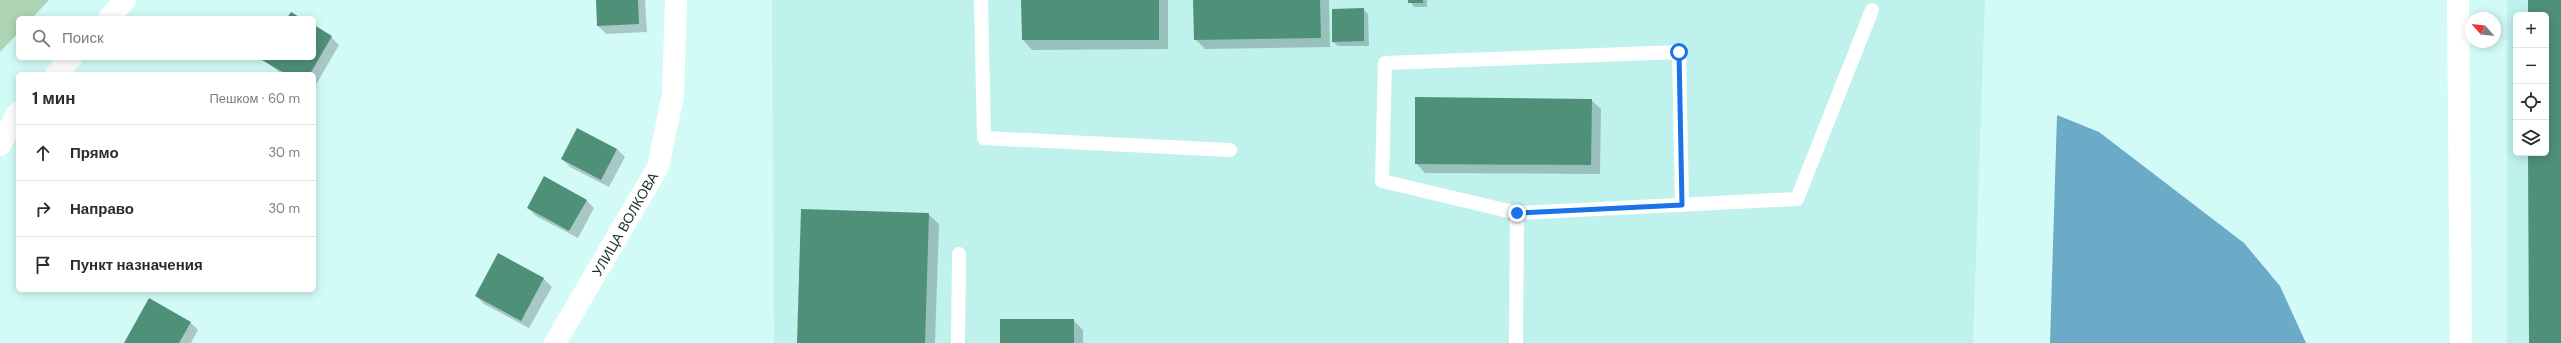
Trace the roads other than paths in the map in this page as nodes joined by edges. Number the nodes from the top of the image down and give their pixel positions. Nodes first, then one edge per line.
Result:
1 (125, 0) edge
2 (676, 0) edge
3 (981, 0) edge
4 (2458, 0) edge
5 (1872, 10) dead end
6 (111, 16) edge
7 (69, 60) edge
8 (58, 72) edge
9 (16, 116) edge
10 (0, 144) edge
11 (1230, 150) dead end
12 (1682, 205) junction
13 (1517, 213) junction
14 (959, 254) dead end
15 (555, 343) edge
16 (958, 343) edge
17 (1516, 343) edge
18 (2461, 343) edge

1 - 6 street
2 - 15 street, УЛИЦА ВОЛКОВА
3 - 11 lane
4 - 18 street
5 - 12 lane
7 - 8 street
9 - 10 street
12 - 13 lane
12 - 13 lane
13 - 17 lane
14 - 16 lane

